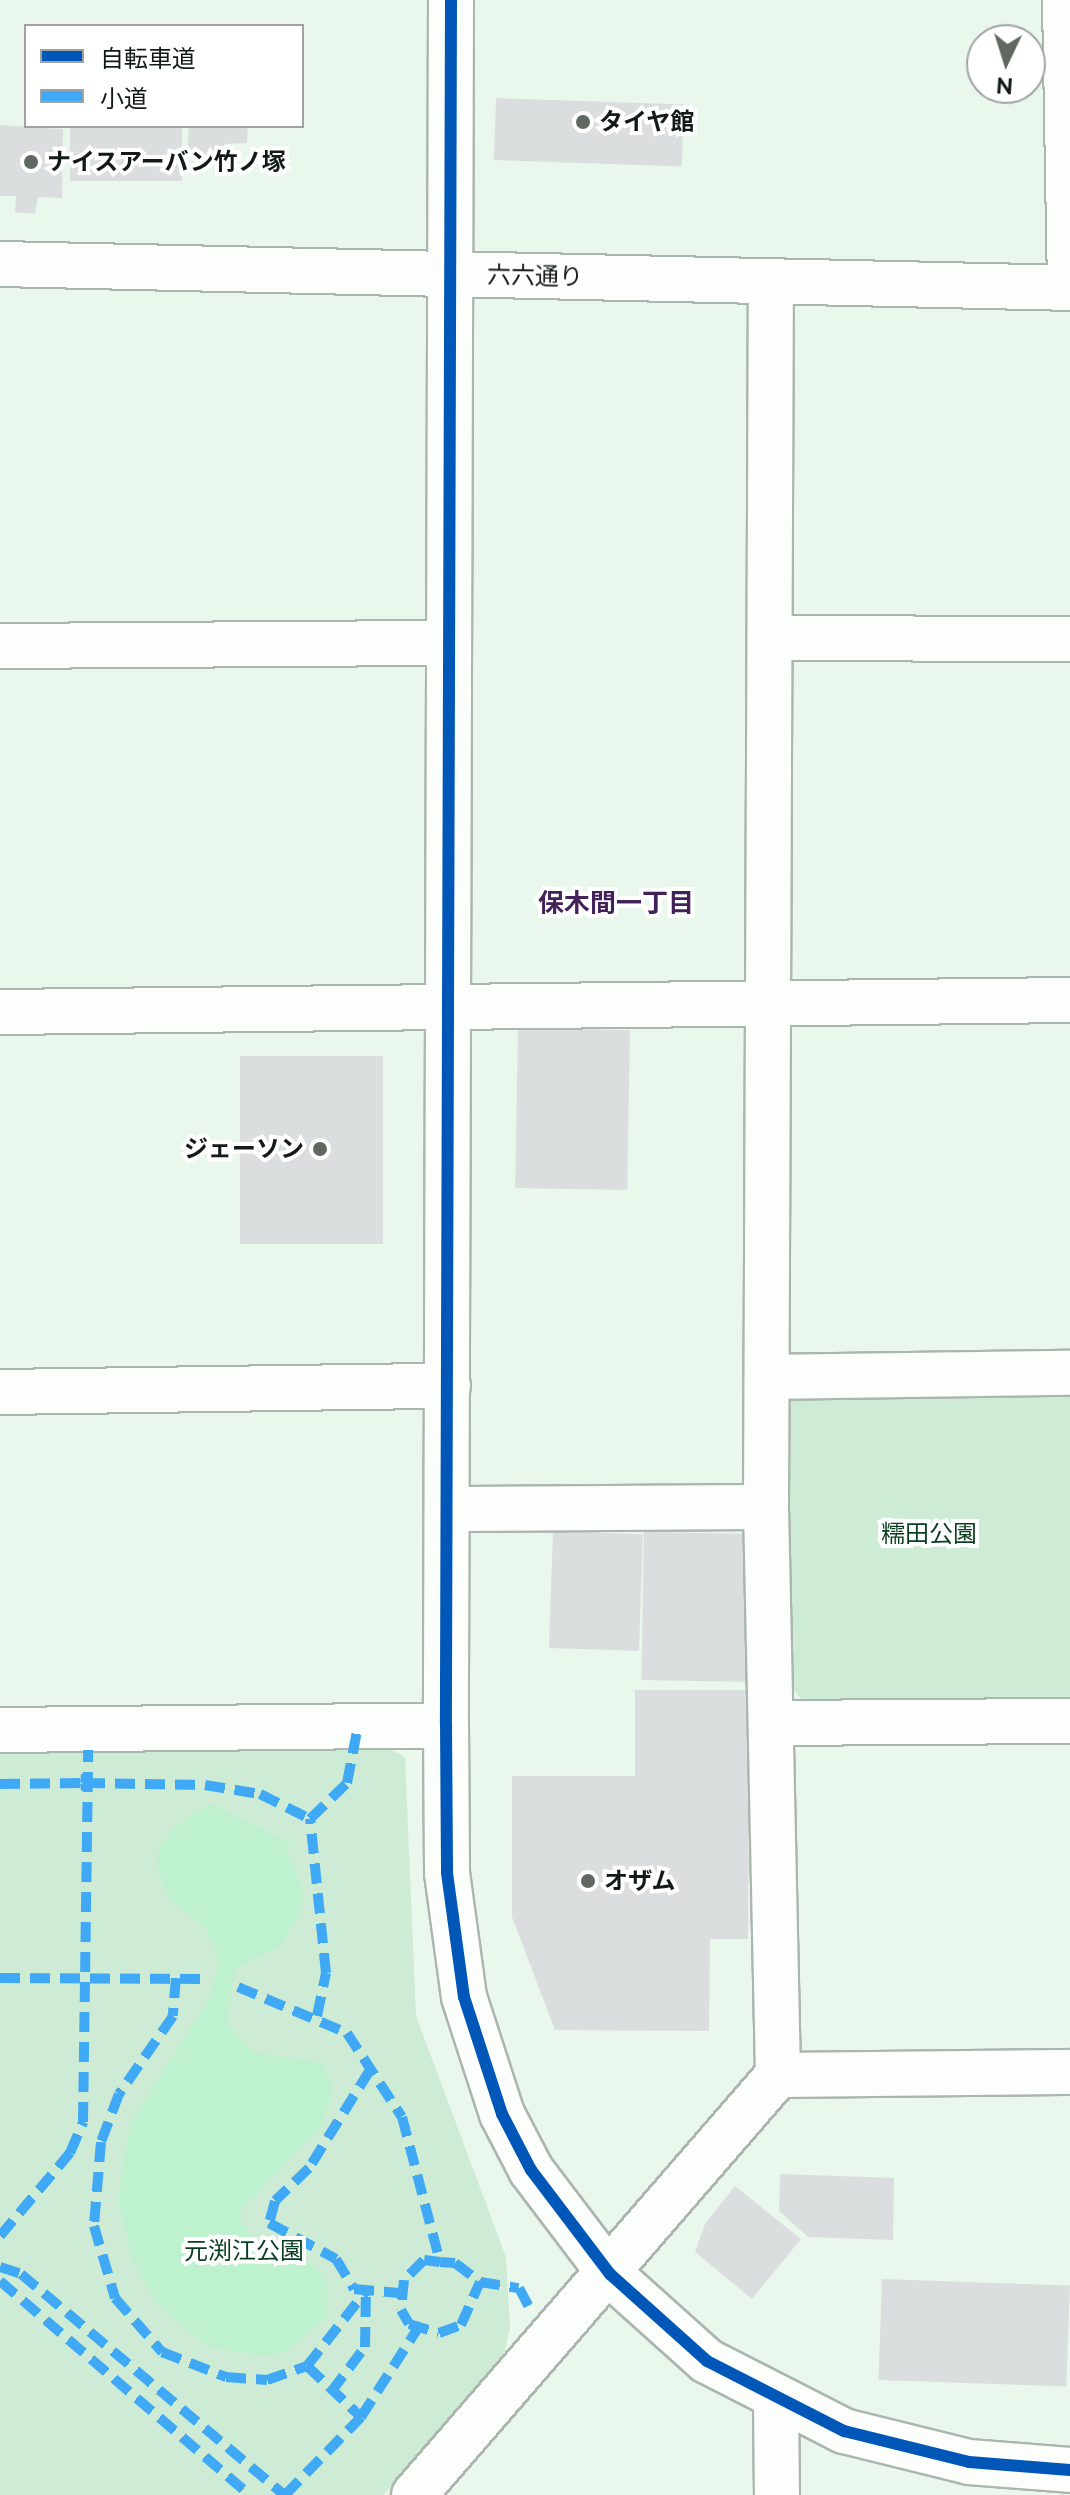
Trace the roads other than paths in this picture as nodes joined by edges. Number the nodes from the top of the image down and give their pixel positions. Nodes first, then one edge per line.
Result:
1 (451, 0) edge
2 (1065, 0) edge
3 (0, 264) edge
4 (1070, 273) edge
5 (448, 275) junction
6 (771, 282) junction
7 (1070, 288) edge
8 (770, 638) junction
9 (1070, 639) edge
10 (448, 643) junction
11 (0, 646) edge
12 (768, 1000) junction
13 (1070, 1000) edge
14 (449, 1006) junction
15 (0, 1012) edge
16 (1070, 1373) edge
17 (767, 1377) junction
18 (448, 1386) junction
19 (0, 1392) edge
20 (766, 1507) junction
21 (449, 1509) junction
22 (1070, 1721) edge
23 (772, 1723) junction
24 (446, 1725) junction
25 (0, 1730) edge
26 (1070, 2072) edge
27 (778, 2075) junction
28 (610, 2274) junction
29 (776, 2402) junction
30 (1070, 2470) edge
31 (414, 2495) edge
32 (777, 2495) edge

1 - 5 street
2 - 4 street
3 - 5 street, 六六通り
5 - 6 street, 六六通り
5 - 10 street
6 - 7 street, 六六通り
6 - 8 street
8 - 9 street
8 - 12 street
10 - 11 street
10 - 14 street
12 - 13 street
12 - 14 street
12 - 17 street
14 - 15 street
14 - 18 street
16 - 17 street
17 - 20 street
18 - 19 street
18 - 21 street
20 - 21 street
20 - 23 street
21 - 24 street
22 - 23 street
23 - 27 street
24 - 25 street
24 - 28 street
26 - 27 street
27 - 28 street
28 - 29 street
28 - 31 street
29 - 30 street
29 - 32 street

